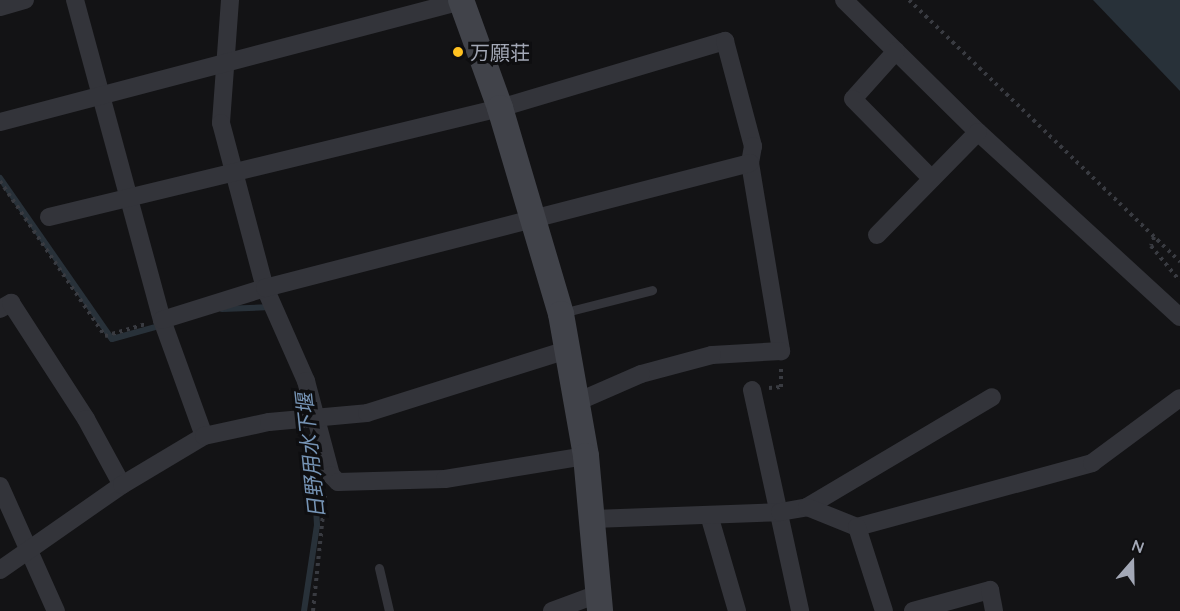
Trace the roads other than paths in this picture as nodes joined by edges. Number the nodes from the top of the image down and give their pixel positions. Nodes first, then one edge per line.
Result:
1 (25, 0) edge
2 (75, 0) edge
3 (230, 0) edge
4 (462, 0) edge
5 (844, 0) edge
6 (0, 6) edge
7 (896, 51) junction
8 (226, 64) junction
9 (101, 96) junction
10 (500, 108) junction
11 (0, 122) edge
12 (978, 132) junction
13 (750, 163) junction
14 (232, 173) junction
15 (932, 179) junction
16 (129, 197) junction
17 (48, 217) dead end
18 (533, 217) junction
19 (877, 235) dead end
20 (265, 288) junction
21 (652, 290) dead end
22 (0, 309) edge
23 (561, 314) junction
24 (1180, 317) edge
25 (162, 320) junction
26 (567, 350) junction
27 (752, 390) road end
28 (992, 397) dead end
29 (1180, 398) edge
30 (577, 402) junction
31 (315, 418) junction
32 (204, 435) junction
33 (586, 456) junction
34 (122, 485) junction
35 (0, 486) edge
36 (807, 507) junction
37 (780, 512) junction
38 (709, 515) junction
39 (593, 519) junction
40 (857, 527) junction
41 (27, 552) junction
42 (379, 568) dead end
43 (0, 570) edge
44 (599, 603) edge
45 (56, 611) edge
46 (388, 611) edge
47 (552, 611) edge
48 (736, 611) edge
49 (800, 611) edge
50 (884, 611) edge
51 (913, 611) edge
52 (994, 611) edge

1 - 6 street
2 - 9 street
3 - 8 street
4 - 8 street
4 - 10 main road
5 - 7 street
7 - 12 street
7 - 15 street
8 - 9 street
8 - 14 street
9 - 11 street
9 - 16 street
10 - 13 street
10 - 14 street
10 - 18 main road
12 - 15 street
12 - 24 street
13 - 18 street
13 - 30 street
14 - 16 street
14 - 20 street
15 - 19 street
16 - 17 street
16 - 25 street
18 - 20 street
18 - 23 main road
20 - 25 street
20 - 31 street
21 - 23 lane
22 - 34 street
23 - 26 main road
25 - 32 street
26 - 30 main road
26 - 31 street
27 - 37 street
28 - 36 street
29 - 40 street
30 - 33 main road
31 - 32 street
31 - 33 street
32 - 34 street
33 - 39 main road
34 - 41 street
35 - 41 street
36 - 37 street
36 - 40 street
37 - 38 street
37 - 49 street
38 - 39 street
38 - 48 street
39 - 44 main road
40 - 50 street
41 - 43 street
41 - 45 street
42 - 46 lane
44 - 47 street
51 - 52 street

